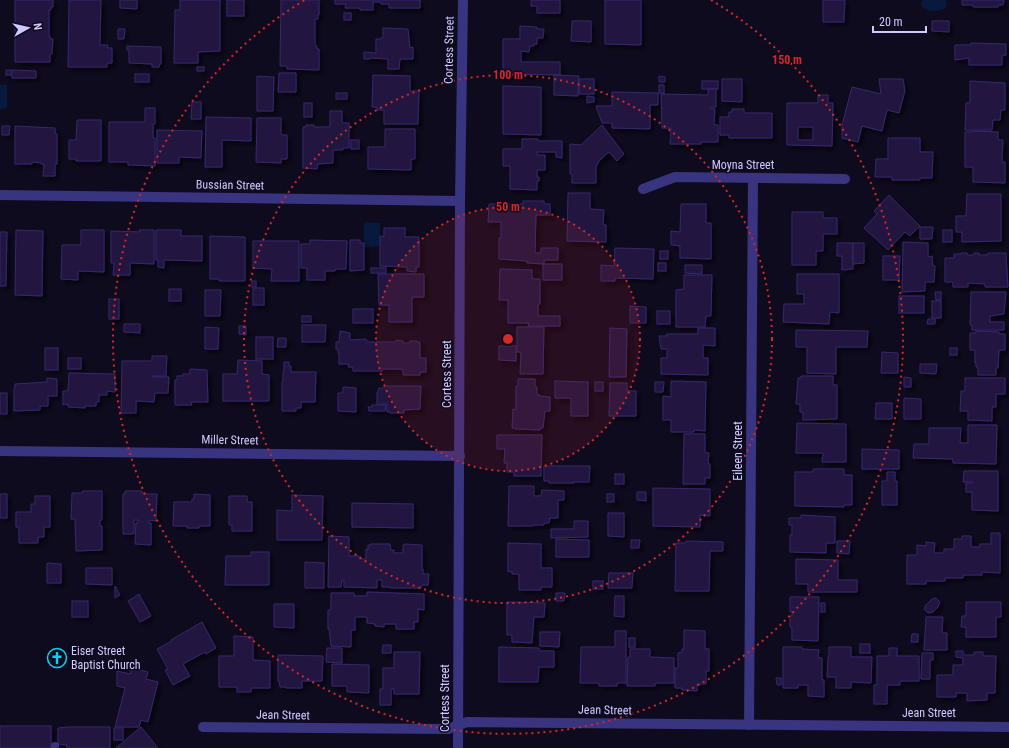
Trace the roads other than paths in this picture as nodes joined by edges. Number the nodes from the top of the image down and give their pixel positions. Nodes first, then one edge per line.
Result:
1 (463, 0) edge
2 (753, 178) junction
3 (845, 179) dead end
4 (643, 188) dead end
5 (0, 195) edge
6 (460, 200) junction
7 (0, 451) edge
8 (460, 456) junction
9 (458, 725) junction
10 (749, 725) junction
11 (203, 727) dead end
12 (1009, 727) edge
13 (458, 748) edge

1 - 6 street, Cortess Street
2 - 3 street, Moyna Street
2 - 4 street, Moyna Street
2 - 10 street, Eileen Street
5 - 6 street, Bussian Street
6 - 8 street, Cortess Street
7 - 8 street, Miller Street
8 - 9 street, Cortess Street
9 - 10 street, Jean Street
9 - 11 street, Jean Street
9 - 13 street, Cortess Street
10 - 12 street, Jean Street

